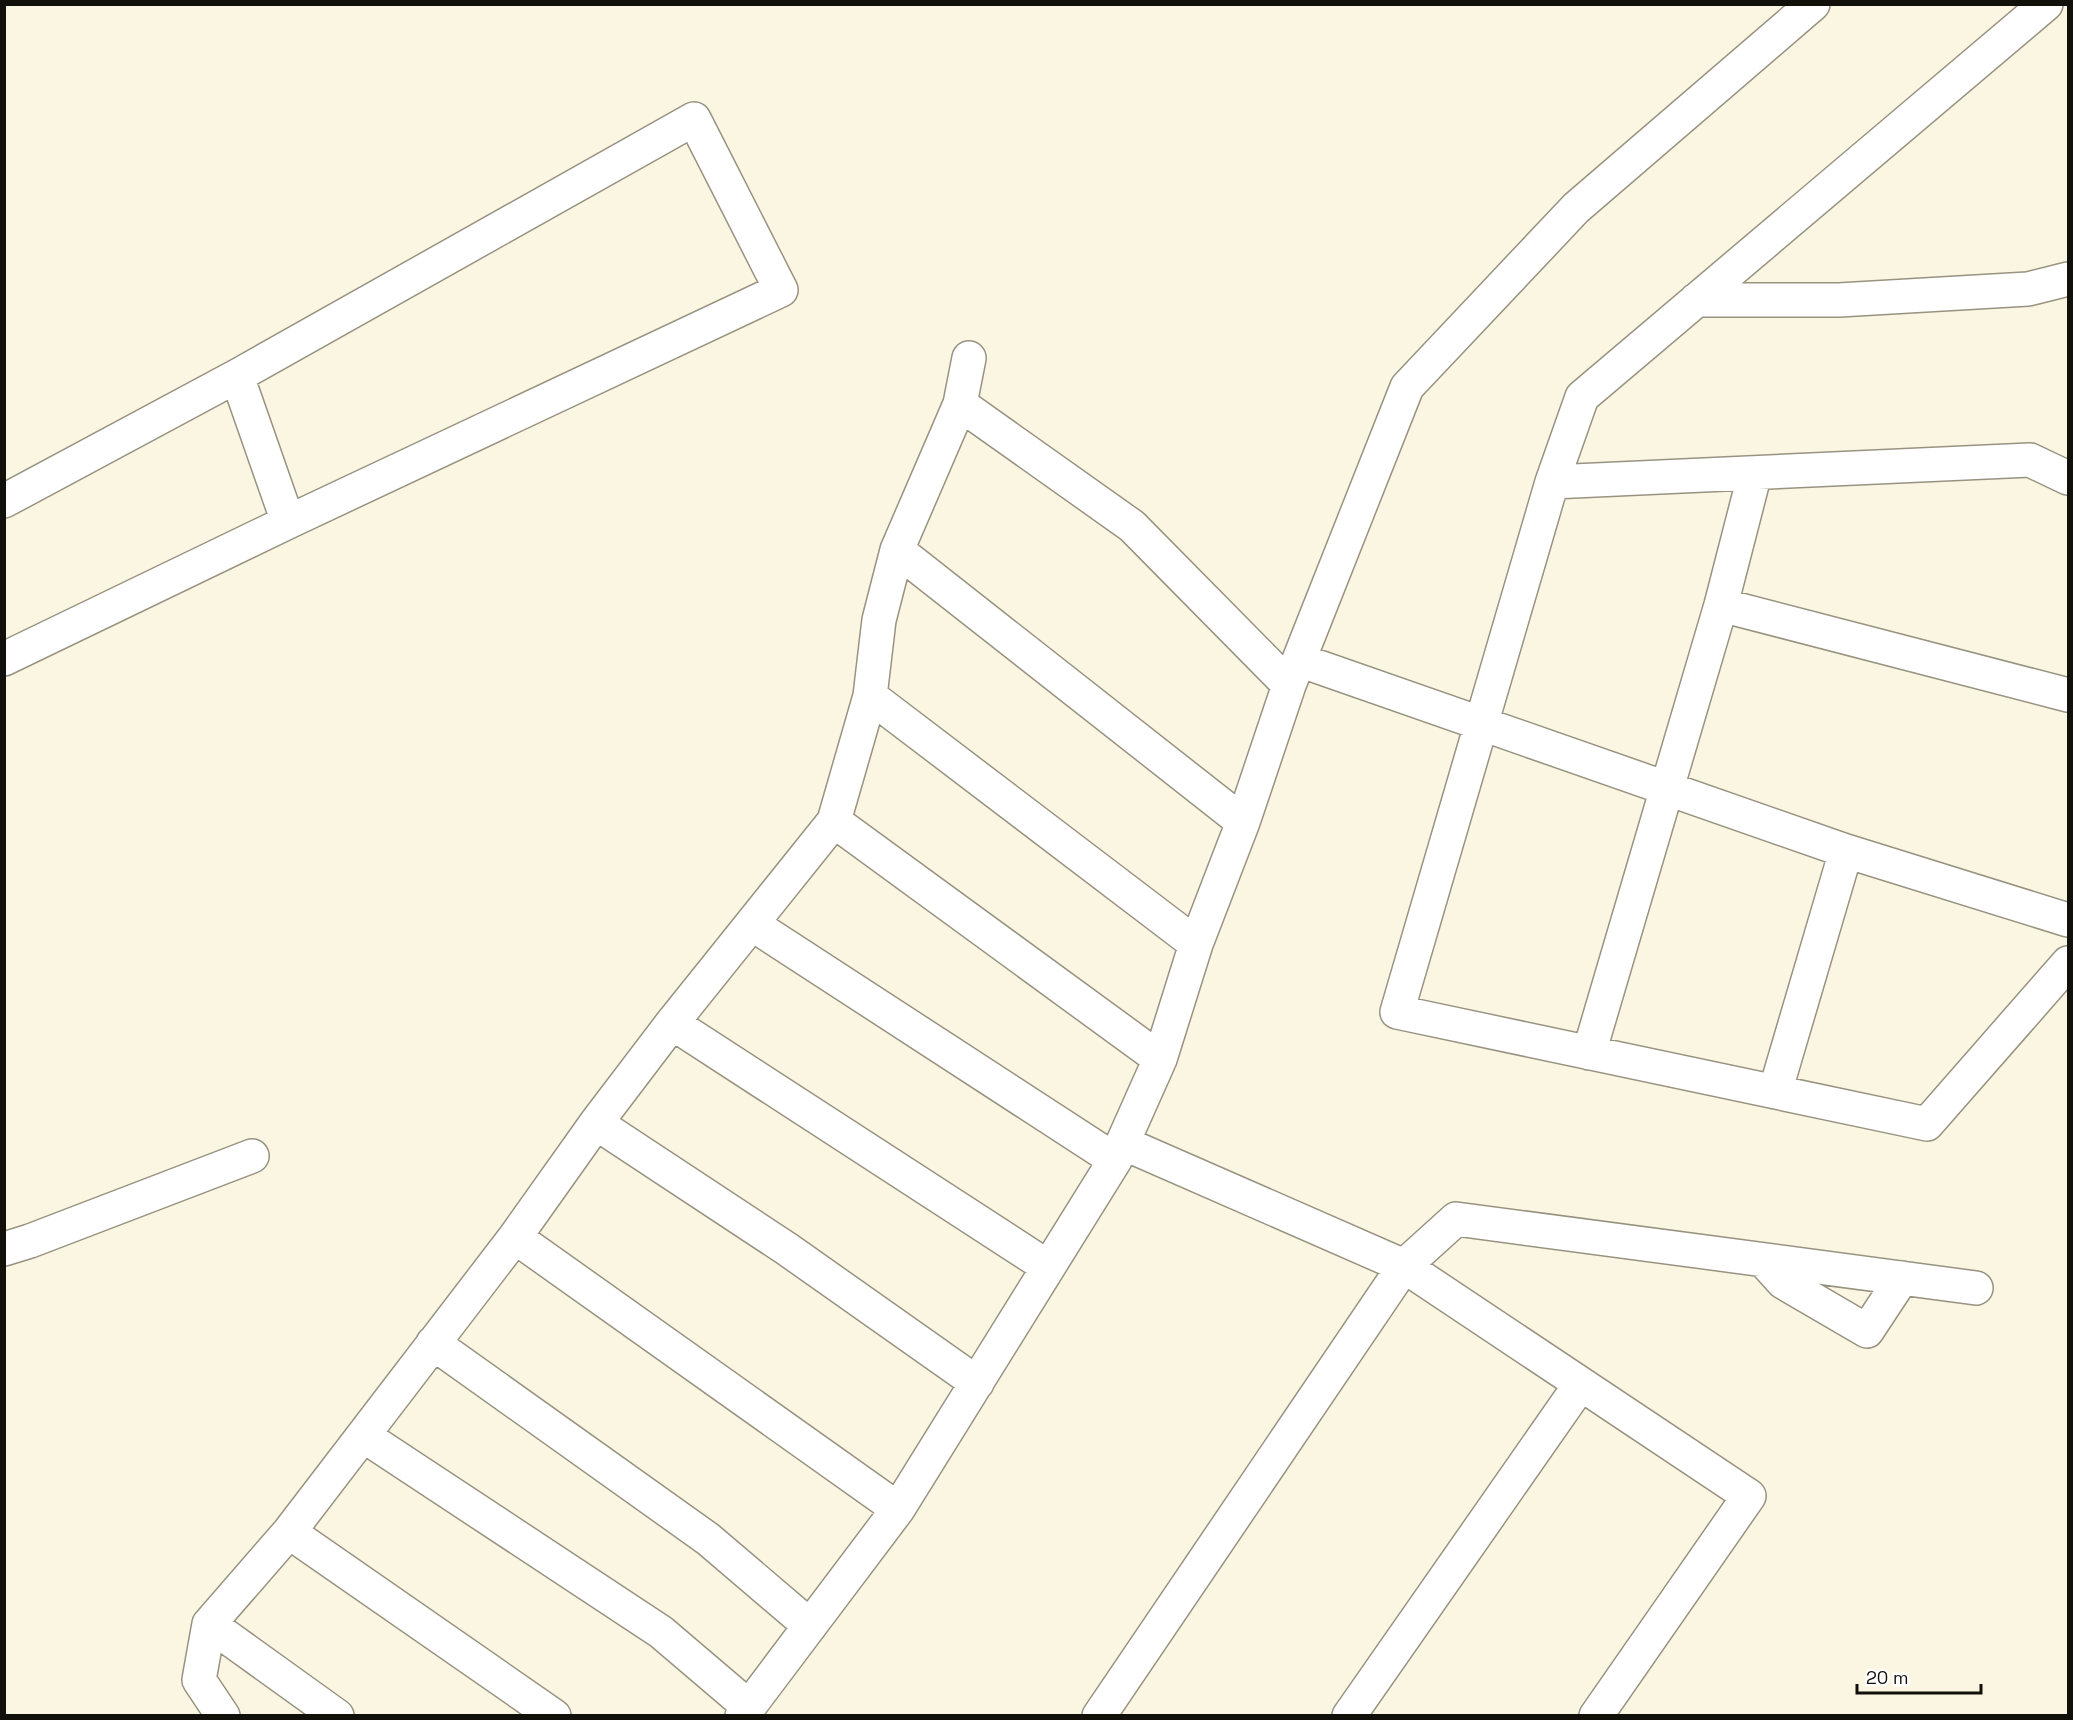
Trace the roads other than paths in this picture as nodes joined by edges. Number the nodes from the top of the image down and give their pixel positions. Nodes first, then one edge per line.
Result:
1 (1813, 4) edge
2 (2046, 4) edge
3 (2068, 279) edge
4 (1696, 300) junction
5 (969, 358) dead end
6 (237, 376) junction
7 (960, 404) junction
8 (2068, 449) edge
9 (2030, 459) junction
10 (1755, 473) junction
11 (2068, 478) edge
12 (1552, 482) junction
13 (4, 501) edge
14 (288, 522) junction
15 (897, 550) junction
16 (1721, 605) junction
17 (4, 659) edge
18 (1294, 673) junction
19 (2068, 695) edge
20 (870, 696) junction
21 (1480, 723) junction
22 (1667, 788) junction
23 (834, 821) junction
24 (1243, 822) junction
25 (1846, 850) junction
26 (2068, 920) edge
27 (752, 924) junction
28 (1197, 944) junction
29 (2068, 963) edge
30 (672, 1023) junction
31 (1589, 1053) junction
32 (1160, 1059) junction
33 (1774, 1092) junction
34 (596, 1123) junction
35 (1119, 1151) junction
36 (252, 1156) dead end
37 (515, 1238) junction
38 (4, 1249) edge
39 (1763, 1260) junction
40 (1404, 1266) junction
41 (1048, 1267) junction
42 (1902, 1278) junction
43 (1976, 1288) dead end
44 (433, 1343) junction
45 (977, 1383) junction
46 (1580, 1385) junction
47 (364, 1436) junction
48 (898, 1509) junction
49 (289, 1532) junction
50 (209, 1624) junction
51 (810, 1626) junction
52 (745, 1711) edge
53 (223, 1716) edge
54 (337, 1716) edge
55 (554, 1716) edge
56 (1099, 1716) edge
57 (1349, 1716) edge
58 (1596, 1716) edge

1 - 18 street
2 - 4 street
3 - 4 street
4 - 12 street
5 - 7 street
6 - 13 street
6 - 14 street
6 - 14 street
7 - 15 street
7 - 18 street
8 - 9 street
9 - 10 street
9 - 11 street
10 - 12 street
10 - 16 street
12 - 21 street
14 - 17 street
15 - 20 street
15 - 24 street
16 - 19 street
16 - 22 street
18 - 21 street
18 - 24 street
20 - 23 street
20 - 28 street
21 - 22 street
21 - 31 street
22 - 25 street
22 - 31 street
23 - 27 street
23 - 32 street
24 - 28 street
25 - 26 street
25 - 33 street
27 - 30 street
27 - 35 street
28 - 32 street
29 - 33 street
30 - 34 street
30 - 41 street
31 - 33 street
32 - 35 street
34 - 37 street
34 - 45 street
35 - 40 street
35 - 41 street
36 - 38 street
37 - 44 street
37 - 48 street
39 - 40 street
39 - 42 street
39 - 42 street
40 - 46 street
40 - 56 street
41 - 45 street
42 - 43 street
44 - 47 street
44 - 51 street
45 - 48 street
46 - 57 street
46 - 58 street
47 - 49 street
47 - 52 street
48 - 51 street
49 - 50 street
49 - 55 street
50 - 53 street
50 - 54 street
51 - 52 street

